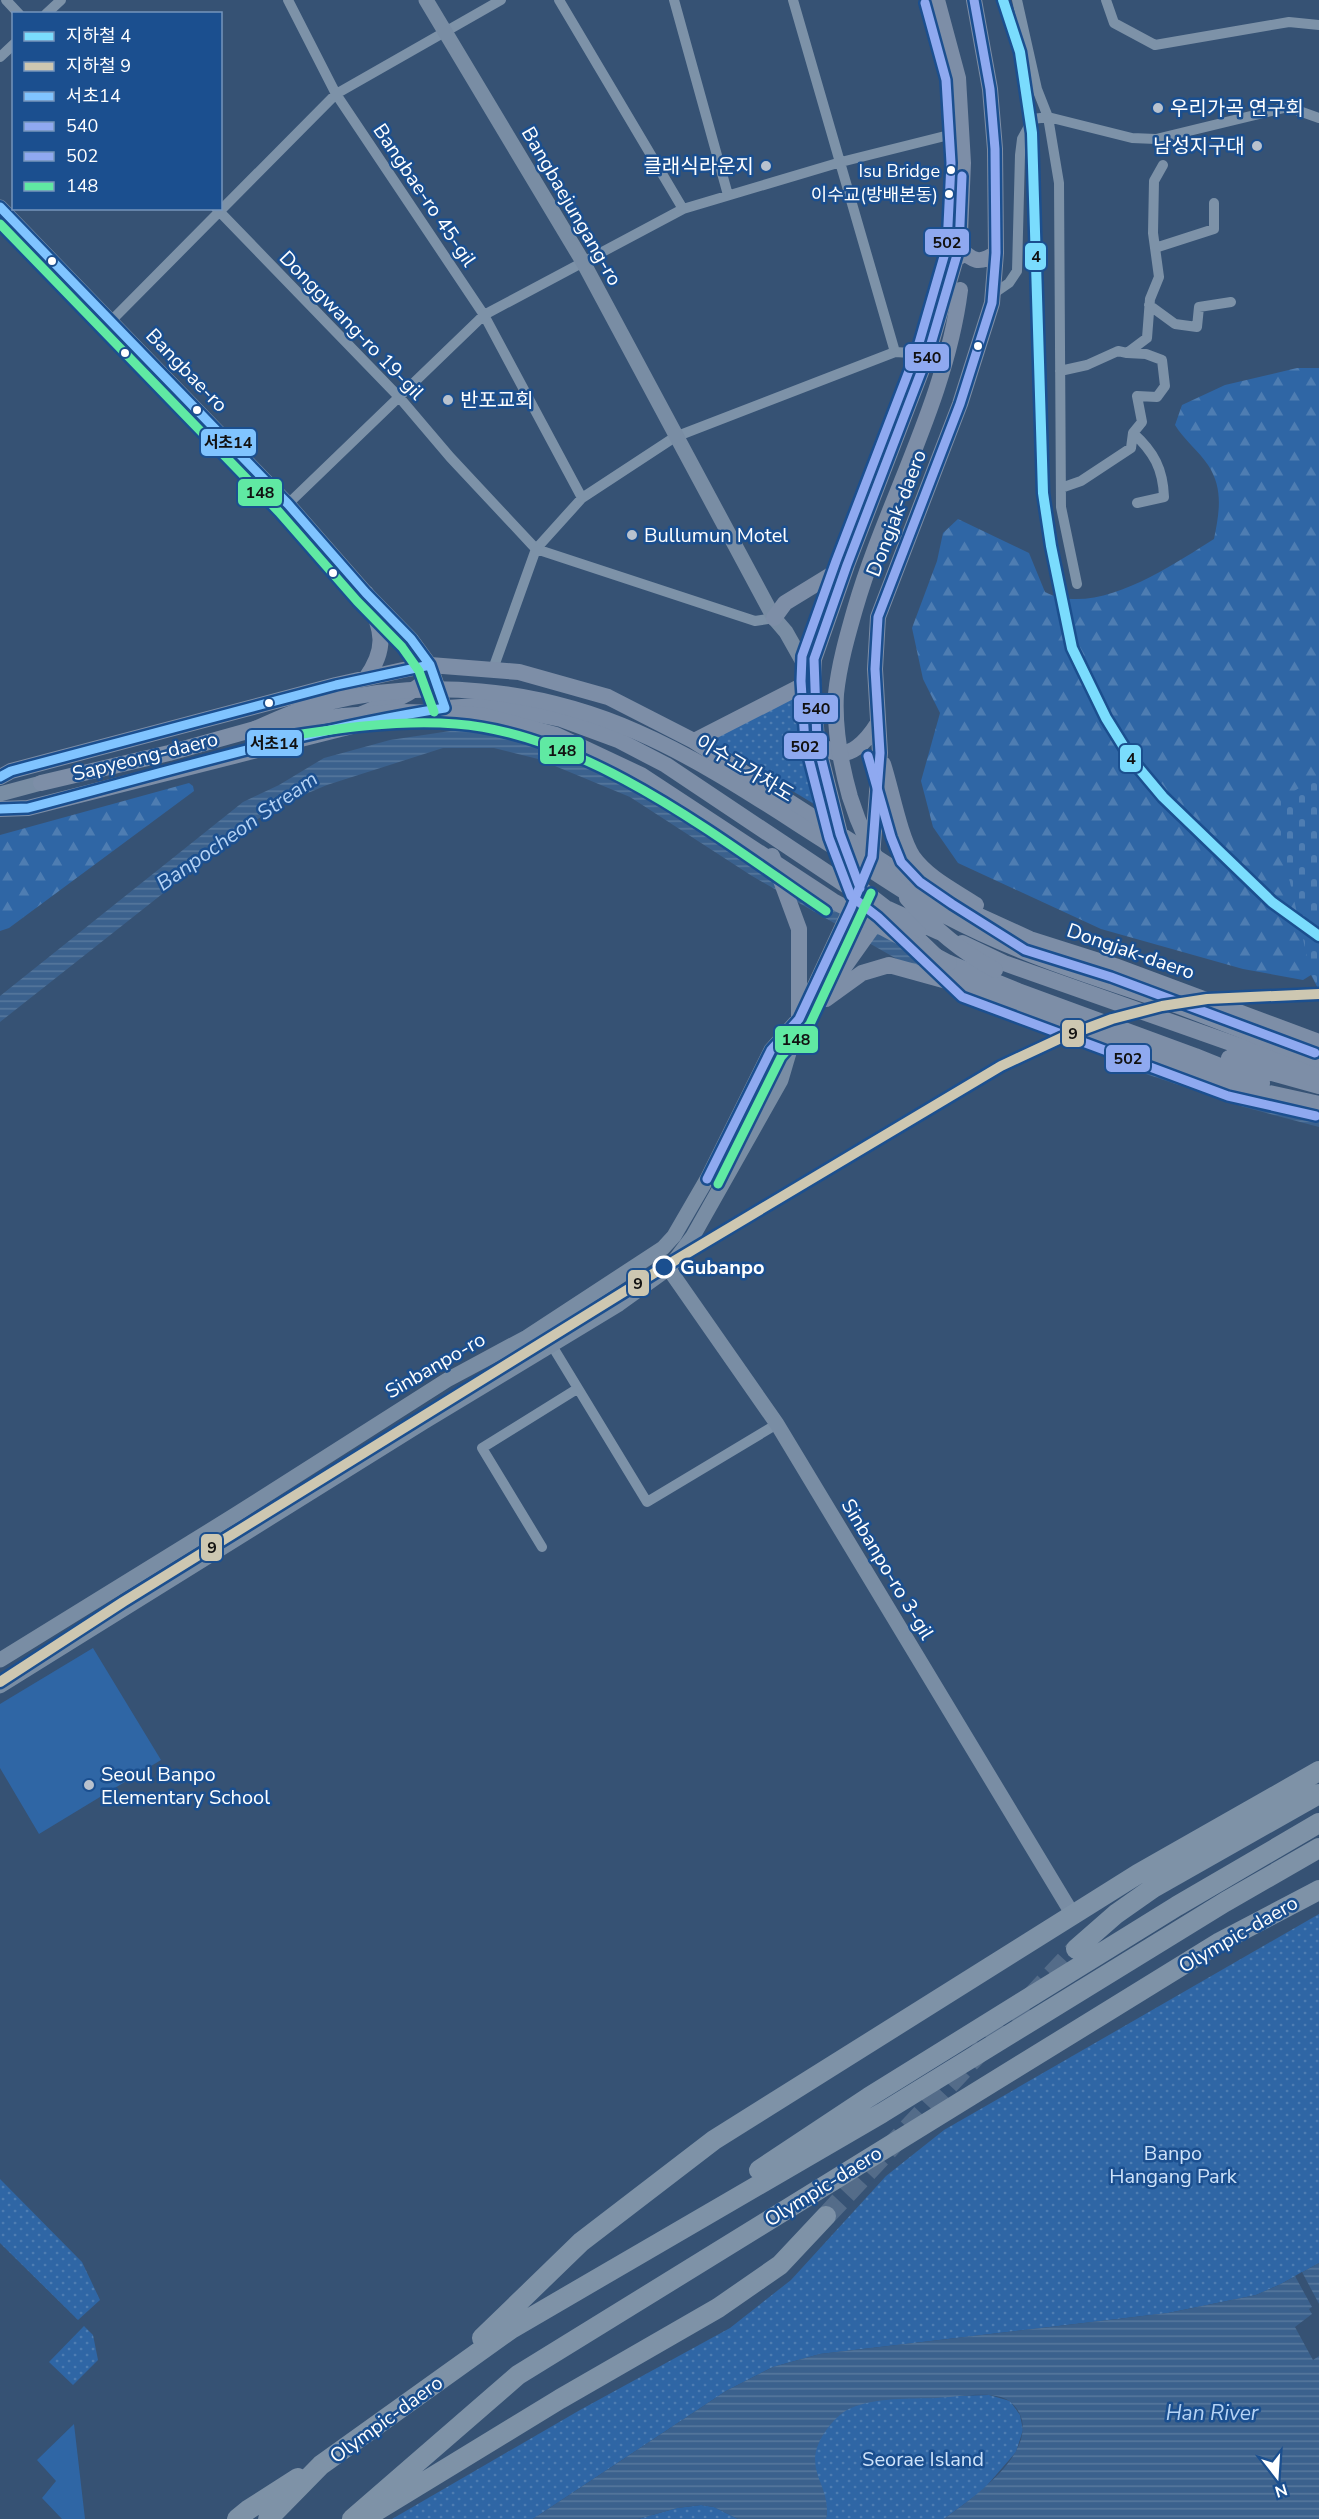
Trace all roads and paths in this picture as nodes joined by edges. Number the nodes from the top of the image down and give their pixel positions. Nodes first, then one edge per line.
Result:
1 (6, 0) edge
2 (61, 0) edge
3 (288, 0) edge
4 (426, 0) edge
5 (501, 0) edge
6 (559, 0) edge
7 (674, 0) edge
8 (793, 0) edge
9 (937, 0) edge
10 (974, 0) edge
11 (1017, 0) edge
12 (1106, 0) edge
13 (17, 12) edge
14 (48, 12) edge
15 (1319, 25) edge
16 (445, 32) junction
17 (12, 46) edge
18 (0, 57) edge
19 (336, 94) junction
20 (1048, 117) junction
21 (1319, 118) edge
22 (961, 132) junction
23 (841, 162) junction
24 (1164, 165) dead end
25 (728, 195) junction
26 (1214, 203) dead end
27 (0, 207) edge
28 (222, 207) edge
29 (683, 209) junction
30 (218, 211) edge
31 (958, 248) junction
32 (1155, 248) junction
33 (996, 253) junction
34 (583, 262) junction
35 (993, 294) junction
36 (1231, 302) dead end
37 (1149, 305) junction
38 (484, 315) junction
39 (111, 321) junction
40 (895, 352) junction
41 (1127, 353) junction
42 (928, 354) junction
43 (1060, 371) junction
44 (399, 397) junction
45 (1133, 433) junction
46 (675, 437) junction
47 (1061, 488) junction
48 (582, 498) junction
49 (1137, 503) dead end
50 (288, 504) junction
51 (536, 549) junction
52 (847, 565) junction
53 (1077, 584) dead end
54 (366, 593) junction
55 (774, 618) junction
56 (432, 669) junction
57 (493, 669) junction
58 (366, 678) junction
59 (813, 680) junction
60 (336, 685) junction
61 (445, 708) junction
62 (350, 720) junction
63 (878, 723) junction
64 (255, 729) junction
65 (325, 731) junction
66 (694, 741) junction
67 (818, 742) junction
68 (880, 753) junction
69 (0, 777) edge
70 (41, 783) joint
71 (0, 794) edge
72 (0, 809) edge
73 (759, 829) junction
74 (840, 834) junction
75 (872, 857) junction
76 (853, 887) junction
77 (882, 914) junction
78 (1030, 939) junction
79 (968, 987) junction
80 (799, 1019) junction
81 (1319, 1042) edge
82 (1195, 1056) junction
83 (1319, 1060) edge
84 (1256, 1068) junction
85 (1319, 1074) edge
86 (1319, 1086) edge
87 (1319, 1103) edge
88 (657, 1252) junction
89 (669, 1268) junction
90 (551, 1344) junction
91 (577, 1389) junction
92 (777, 1424) junction
93 (542, 1546) dead end
94 (0, 1660) edge
95 (0, 1686) edge
96 (1319, 1771) edge
97 (1319, 1794) edge
98 (1319, 1823) edge
99 (1319, 1848) edge
100 (1319, 1890) edge
101 (1073, 1915) junction
102 (1076, 1949) tunnel mouth
103 (826, 2216) tunnel mouth
104 (573, 2292) junction
105 (435, 2384) junction
106 (321, 2465) junction
107 (237, 2519) edge
108 (268, 2519) edge
109 (352, 2519) edge
110 (363, 2519) edge

1 - 13 street
2 - 14 street
3 - 19 street, Bangbae-ro 45-gil
4 - 16 main road, Bangbaejungang-ro
5 - 16 street
6 - 29 street
7 - 25 street
8 - 23 street
9 - 22 main road, Dongjak-daero
10 - 33 main road, Dongjak-daero
11 - 20 street
12 - 15 street
16 - 19 street
16 - 34 main road, Bangbaejungang-ro
17 - 18 street
19 - 28 street
19 - 38 street, Bangbae-ro 45-gil
20 - 21 street
20 - 35 street
20 - 43 street
22 - 23 street
22 - 31 main road, Dongjak-daero
23 - 25 street
23 - 40 street
24 - 32 street
25 - 29 street
26 - 32 street
27 - 39 main road, Bangbae-ro
29 - 34 street
30 - 39 street
30 - 44 street, Donggwang-ro 19-gil
31 - 33 main road
31 - 42 main road, Dongjak-daero
31 - 84 main road, Dongjak-daero, bridge
32 - 37 street
33 - 35 main road, Dongjak-daero
34 - 38 street
34 - 46 main road, Bangbaejungang-ro
35 - 63 main road, Dongjak-daero
36 - 37 street
37 - 41 street
38 - 44 street
38 - 48 street, Bangbae-ro 45-gil
39 - 50 main road, Bangbae-ro
40 - 42 street
40 - 46 street
41 - 43 street
41 - 45 street
42 - 52 main road, Dongjak-daero
43 - 47 street
44 - 50 street
44 - 51 street, Donggwang-ro 19-gil
45 - 47 street
45 - 49 street
46 - 48 street
46 - 55 main road, Bangbaejungang-ro
47 - 53 street
48 - 51 street
50 - 54 main road, Bangbae-ro
51 - 55 street, Donggwang-ro 19-gil
51 - 57 street
52 - 55 main road
52 - 59 main road, Dongjak-daero
54 - 56 main road, Bangbae-ro
54 - 58 main road
55 - 59 main road, Bangbaejungang-ro
56 - 57 main road, Sapyeong-daero
56 - 58 main road, Sapyeong-daero
56 - 61 main road, Bangbae-ro
56 - 62 main road
57 - 66 main road, Sapyeong-daero
58 - 60 main road, Sapyeong-daero
59 - 66 main road
59 - 67 main road, Dongjak-daero
60 - 62 main road
60 - 69 main road, Sapyeong-daero
61 - 65 main road, Sapyeong-daero
61 - 73 main road, Sapyeong-daero
62 - 65 main road
63 - 67 main road
63 - 68 main road, Dongjak-daero
64 - 70 main road, 이수고가차도
64 - 82 main road, 이수고가차도, bridge
64 - 83 main road, 이수고가차도, bridge
65 - 72 main road, Sapyeong-daero
66 - 74 main road, Sapyeong-daero
67 - 74 main road, Dongjak-daero
68 - 75 main road, Dongjak-daero
68 - 78 main road, Dongjak-daero
70 - 71 main road
73 - 76 main road, Sapyeong-daero
73 - 80 main road
74 - 75 main road, Dongjak-daero
74 - 76 main road, Dongjak-daero
75 - 76 main road, Dongjak-daero
75 - 78 main road, Dongjak-daero
76 - 77 main road
76 - 80 main road, Sinbanpo-ro
77 - 79 main road, bridge
77 - 80 main road
77 - 85 main road
78 - 81 main road, Dongjak-daero
79 - 80 main road
79 - 87 main road
80 - 88 main road, Sinbanpo-ro
80 - 89 main road, Sinbanpo-ro
82 - 84 main road
82 - 87 main road
84 - 86 main road
88 - 89 main road, Sinbanpo-ro 3-gil
88 - 94 main road, Sinbanpo-ro
89 - 90 main road, Sinbanpo-ro
89 - 92 main road, Sinbanpo-ro 3-gil
90 - 91 street
90 - 95 main road, Sinbanpo-ro
91 - 92 street
91 - 93 street
92 - 101 main road, Sinbanpo-ro 3-gil
96 - 101 highway
97 - 102 highway
98 - 104 highway, Olympic-daero
99 - 104 highway, Olympic-daero
100 - 109 highway, Olympic-daero
101 - 105 highway
103 - 110 highway
104 - 105 highway, Olympic-daero
105 - 106 highway, Olympic-daero
106 - 107 highway
106 - 108 highway, Olympic-daero

